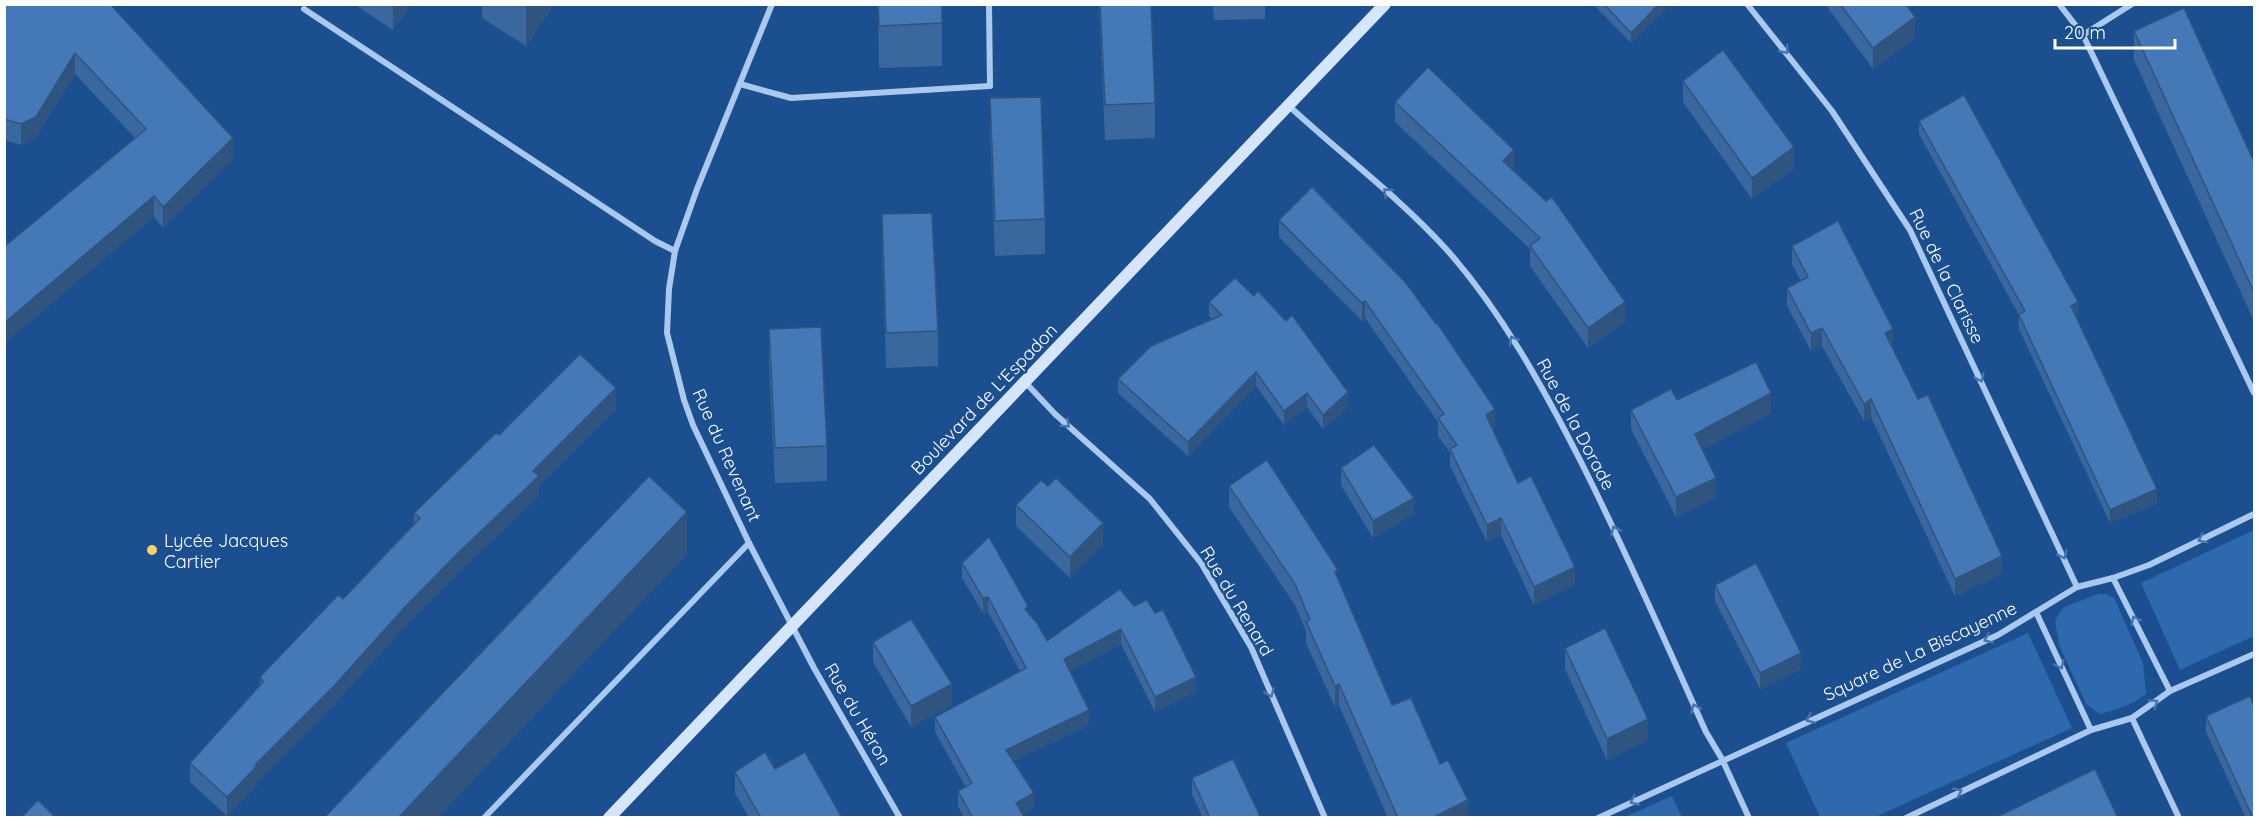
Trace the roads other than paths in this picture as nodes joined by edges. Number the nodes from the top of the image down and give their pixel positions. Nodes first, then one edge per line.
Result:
1 (772, 4) edge
2 (989, 4) edge
3 (1385, 4) edge
4 (1747, 4) edge
5 (2060, 4) edge
6 (2132, 4) edge
7 (304, 9) dead end
8 (2083, 35) junction
9 (740, 84) junction
10 (1289, 106) junction
11 (675, 251) junction
12 (1025, 382) junction
13 (2254, 393) edge
14 (2254, 514) edge
15 (749, 543) junction
16 (2114, 578) junction
17 (2077, 586) junction
18 (2036, 612) junction
19 (792, 625) junction
20 (2254, 654) edge
21 (2170, 691) junction
22 (2132, 718) junction
23 (2091, 730) junction
24 (1722, 759) junction
25 (484, 818) edge
26 (609, 818) edge
27 (900, 818) edge
28 (1325, 818) edge
29 (1598, 818) edge
30 (1749, 818) edge
31 (1906, 818) edge
32 (2179, 818) edge

1 - 9 street, Rue du Revenant
2 - 9 street
3 - 10 street, Boulevard de L'Espadon
4 -> 17 street, Rue de la Clarisse
5 - 8 street
6 - 8 street
7 - 11 street
8 - 13 street
9 - 11 street, Rue du Revenant
10 - 12 street, Boulevard de L'Espadon
24 -> 10 street, Rue de la Dorade
11 - 15 street, Rue du Revenant
12 - 19 street, Boulevard de L'Espadon
12 -> 28 street, Rue du Renard
14 -> 16 street, Square de La Biscayenne
15 - 19 street, Rue du Revenant
15 - 25 street
16 - 17 street, Square de La Biscayenne
21 -> 16 street
17 - 18 street, Square de La Biscayenne
18 -> 23 street
18 -> 24 street, Square de La Biscayenne
19 - 26 street, Boulevard de L'Espadon
19 - 27 street, Rue du Héron
20 - 21 street
22 -> 21 street
22 - 23 street
22 - 32 street
31 -> 23 street
24 -> 29 street, Square de La Biscayenne
24 - 30 street, Rue de la Dorade

